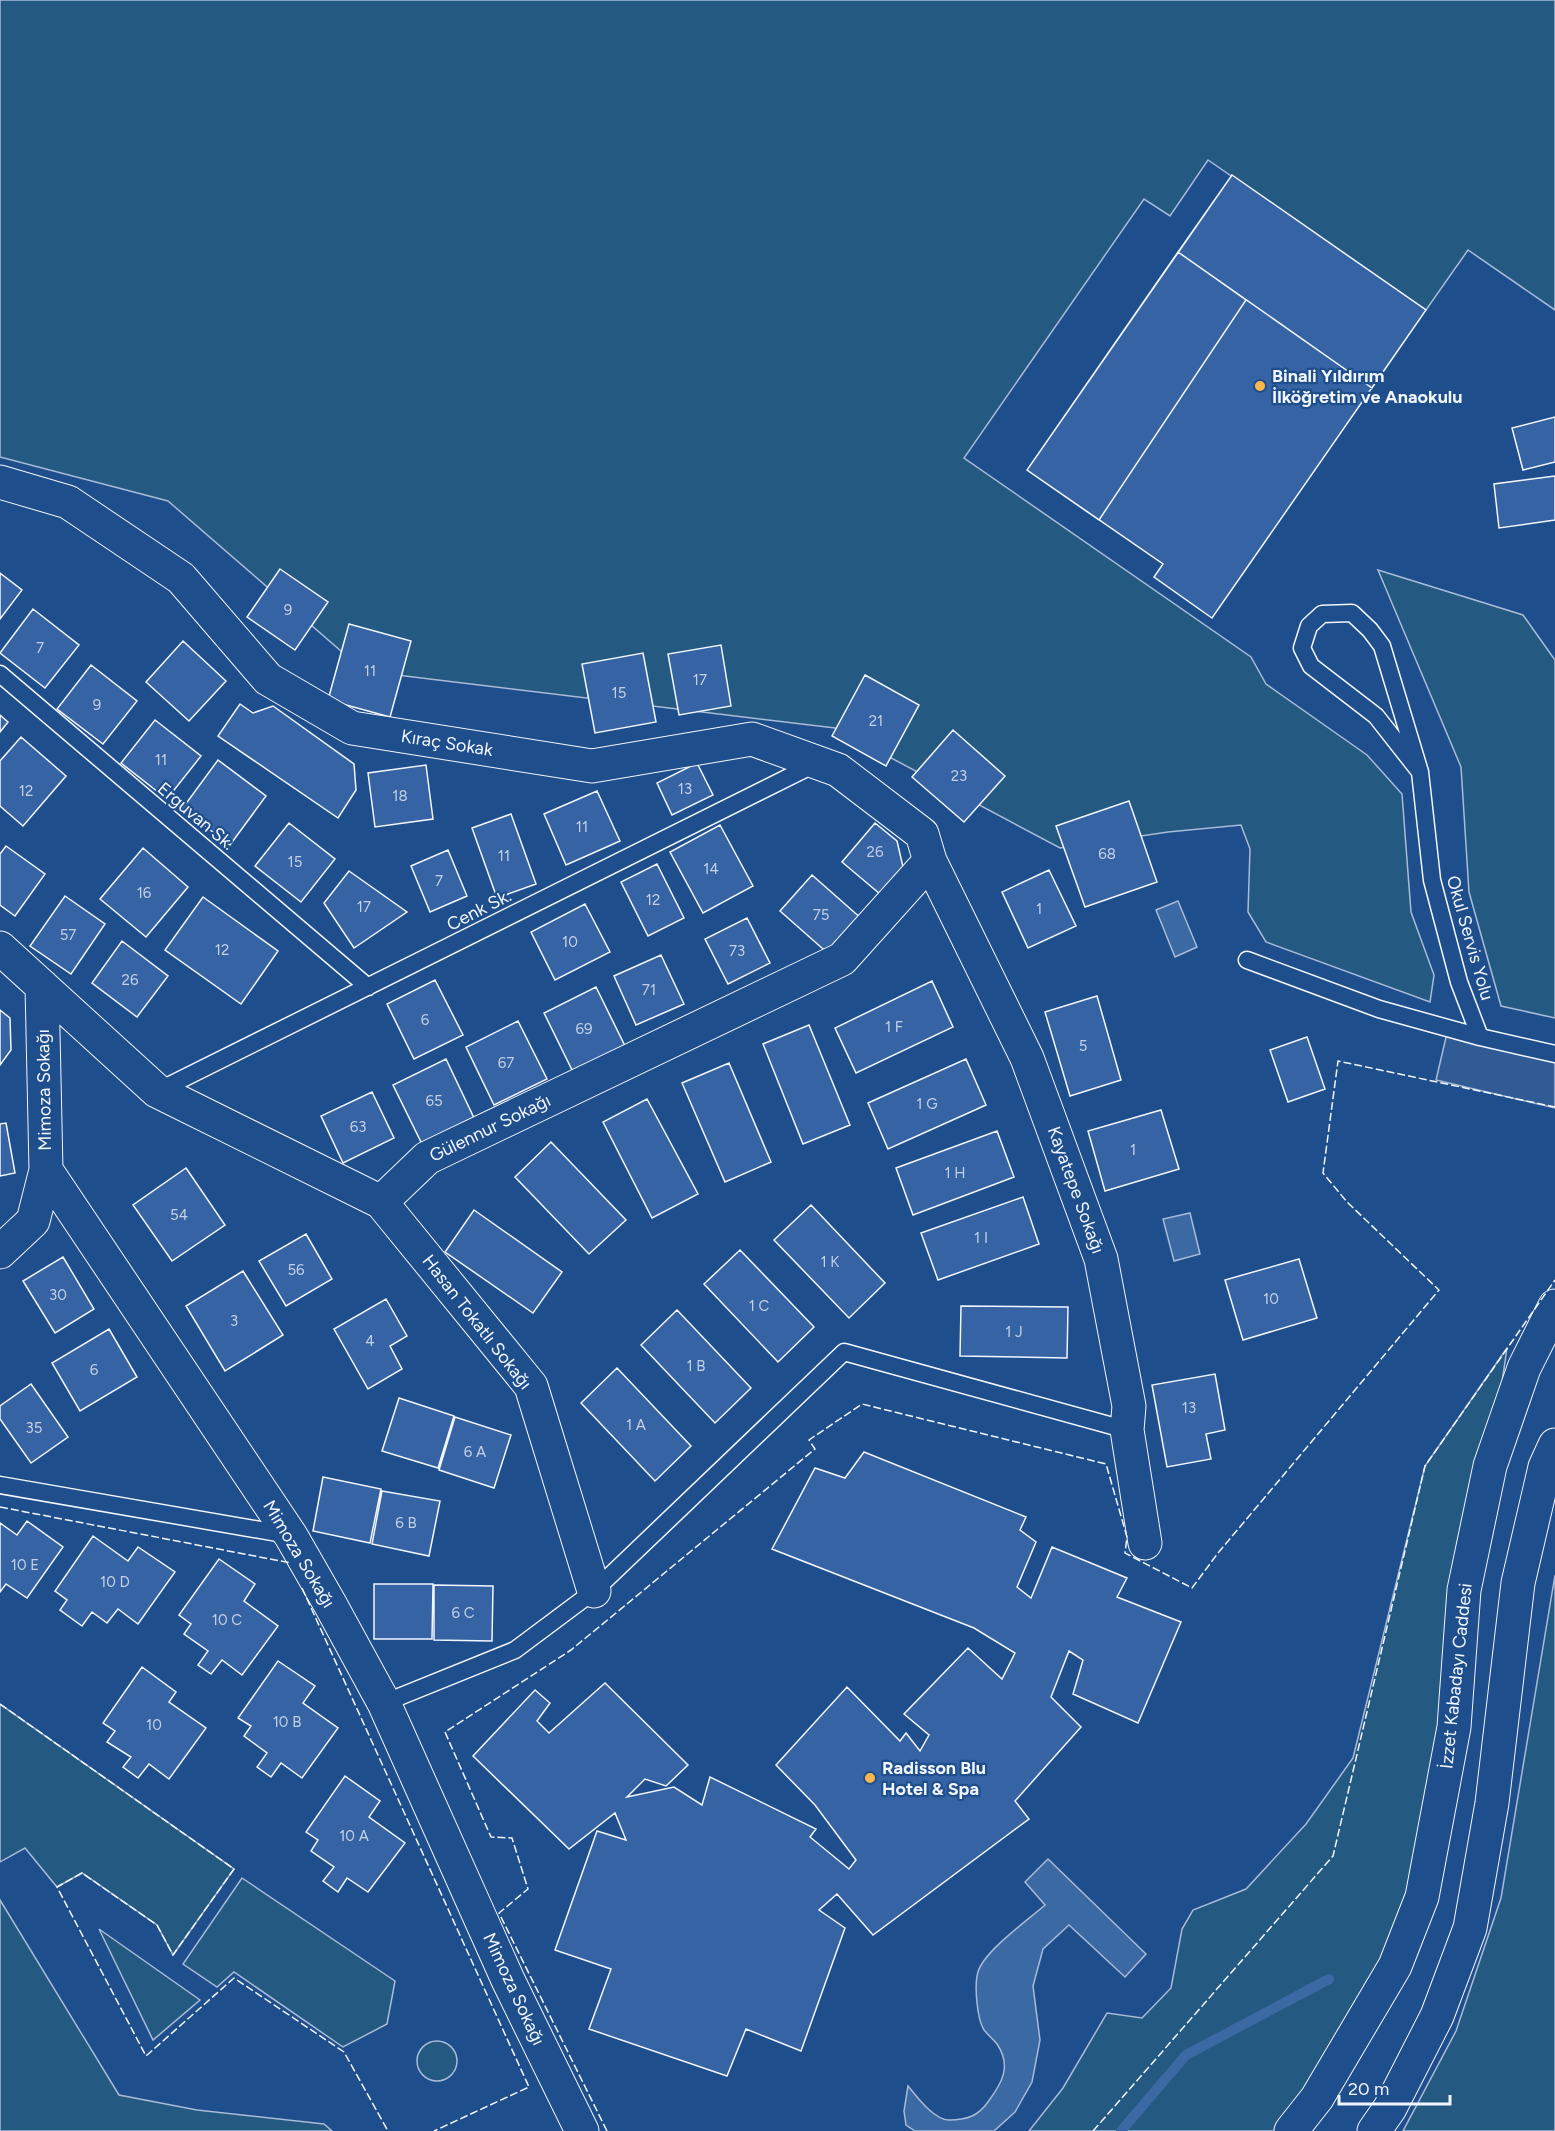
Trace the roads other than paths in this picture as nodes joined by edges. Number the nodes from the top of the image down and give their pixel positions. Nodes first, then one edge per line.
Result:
1 (0, 482) edge
2 (0, 674) edge
3 (818, 763) junction
4 (1420, 771) junction
5 (930, 861) junction
6 (0, 948) edge
7 (1247, 960) dead end
8 (42, 986) junction
9 (368, 987) junction
10 (1480, 1037) junction
11 (1555, 1054) edge
12 (158, 1091) junction
13 (46, 1170) junction
14 (381, 1202) junction
15 (0, 1252) edge
16 (1555, 1306) edge
17 (1127, 1430) junction
18 (1555, 1445) edge
19 (0, 1485) edge
20 (291, 1536) junction
21 (1145, 1543) dead end
22 (594, 1591) junction
23 (384, 1703) junction
24 (582, 2131) edge
25 (1291, 2131) edge
26 (1374, 2131) edge

1 - 3 main road, Kıraç Sokak
2 - 9 lane, Erguvan Sk.
3 - 5 main road, Kıraç Sokak
3 - 9 lane, Cenk Sk.
4 - 4 lane, Okul Servis Yolu
4 - 10 lane, Okul Servis Yolu
5 - 14 main road, Gülennur Sokağı
5 - 17 main road, Kayatepe Sokağı
6 - 8 main road
7 - 10 lane
8 - 12 main road
8 - 13 main road, Mimoza Sokağı
9 - 12 lane, Cenk Sk.
10 - 11 lane
12 - 14 main road
13 - 15 main road
13 - 20 main road, Mimoza Sokağı
14 - 22 main road, Hasan Tokatlı Sokağı
16 - 25 main road, İzzet Kabadayı Caddesi
17 - 21 main road, Kayatepe Sokağı
17 - 22 lane
18 - 26 main road
19 - 20 lane
20 - 23 main road, Mimoza Sokağı
22 - 23 lane
23 - 24 main road, Mimoza Sokağı

